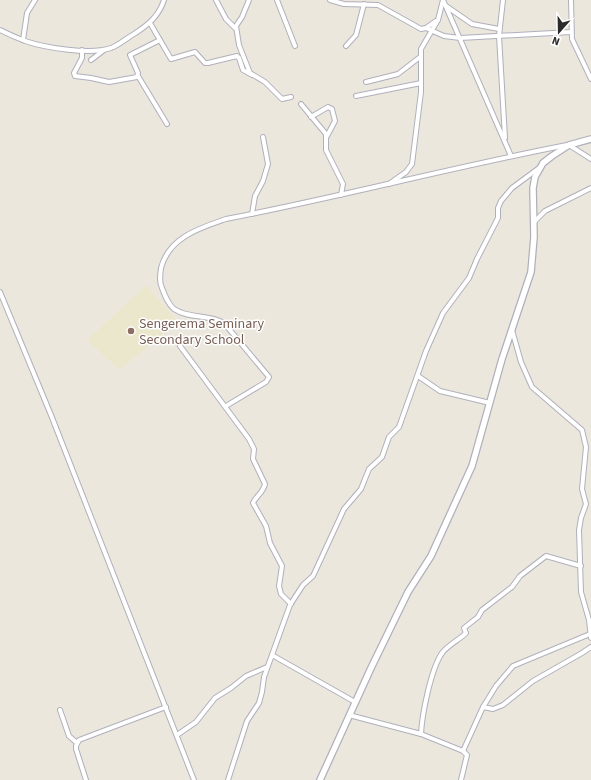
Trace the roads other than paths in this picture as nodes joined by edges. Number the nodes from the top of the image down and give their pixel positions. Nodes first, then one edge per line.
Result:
1 (35, 0) edge
2 (164, 0) edge
3 (216, 0) edge
4 (249, 0) edge
5 (277, 0) edge
6 (330, 0) edge
7 (443, 0) edge
8 (504, 0) edge
9 (571, 0) edge
10 (371, 2) edge
11 (364, 4) junction
12 (446, 6) junction
13 (438, 20) junction
14 (150, 23) junction
15 (236, 28) junction
16 (426, 28) junction
17 (499, 29) junction
18 (0, 30) edge
19 (431, 31) junction
20 (571, 32) junction
21 (499, 36) junction
22 (460, 38) junction
23 (23, 40) junction
24 (160, 40) junction
25 (295, 46) dead end
26 (346, 46) dead end
27 (104, 49) junction
28 (82, 50) junction
29 (420, 56) junction
30 (91, 60) dead end
31 (252, 75) junction
32 (138, 76) junction
33 (591, 79) edge
34 (366, 82) dead end
35 (421, 83) junction
36 (356, 96) dead end
37 (291, 97) dead end
38 (301, 104) dead end
39 (312, 117) junction
40 (167, 124) dead end
41 (327, 136) junction
42 (263, 137) dead end
43 (591, 139) edge
44 (506, 143) junction
45 (577, 143) junction
46 (569, 145) junction
47 (511, 156) junction
48 (591, 159) edge
49 (540, 167) junction
50 (387, 185) junction
51 (591, 188) edge
52 (341, 195) junction
53 (252, 214) junction
54 (533, 224) junction
55 (0, 292) edge
56 (512, 330) junction
57 (180, 346) dead end
58 (418, 376) junction
59 (490, 403) junction
60 (226, 406) junction
61 (581, 566) junction
62 (291, 604) junction
63 (591, 636) edge
64 (591, 647) edge
65 (272, 654) junction
66 (267, 667) junction
67 (355, 702) junction
68 (166, 707) junction
69 (483, 707) junction
70 (60, 710) dead end
71 (349, 715) junction
72 (421, 734) junction
73 (177, 736) junction
74 (77, 743) junction
75 (463, 751) junction
76 (86, 780) edge
77 (194, 780) edge
78 (228, 780) edge
79 (320, 780) edge
80 (460, 780) edge

1 - 23 street
2 - 14 street
3 - 15 street
4 - 15 street
5 - 25 street
6 - 11 street
7 - 12 street
7 - 13 street
8 - 17 street
9 - 20 street
10 - 11 street
10 - 16 street
11 - 26 street
12 - 17 street
12 - 22 street
13 - 16 street
13 - 19 street
14 - 24 street
14 - 27 street
15 - 31 street
16 - 19 street
17 - 21 street
18 - 23 street
19 - 22 street
19 - 29 street
20 - 21 street
20 - 33 street
21 - 22 street
21 - 44 street
22 - 44 street
23 - 28 street
24 - 31 street
24 - 32 street
27 - 28 street
27 - 30 street
28 - 32 street
29 - 34 street
29 - 35 street
31 - 37 street
32 - 40 street
35 - 36 street
35 - 50 street
38 - 39 street
39 - 41 street
39 - 41 street
41 - 52 street
42 - 53 street
43 - 45 street
44 - 47 street
45 - 46 street
45 - 47 street
46 - 48 street
46 - 49 street
47 - 50 street
49 - 54 street
49 - 58 street
50 - 52 street
51 - 54 street
52 - 53 street
53 - 60 street
54 - 56 street
55 - 68 street
56 - 59 street
56 - 61 street
57 - 60 street
58 - 59 street
58 - 62 street
59 - 67 street
60 - 62 street
61 - 63 street
61 - 72 street
62 - 65 street
63 - 69 street
64 - 69 street
65 - 66 street
65 - 67 street
66 - 73 street
66 - 78 street
67 - 71 street
68 - 73 street
68 - 74 street
69 - 75 street
70 - 74 street
71 - 72 street
71 - 79 street
72 - 75 street
73 - 77 street
74 - 76 street
75 - 80 street

